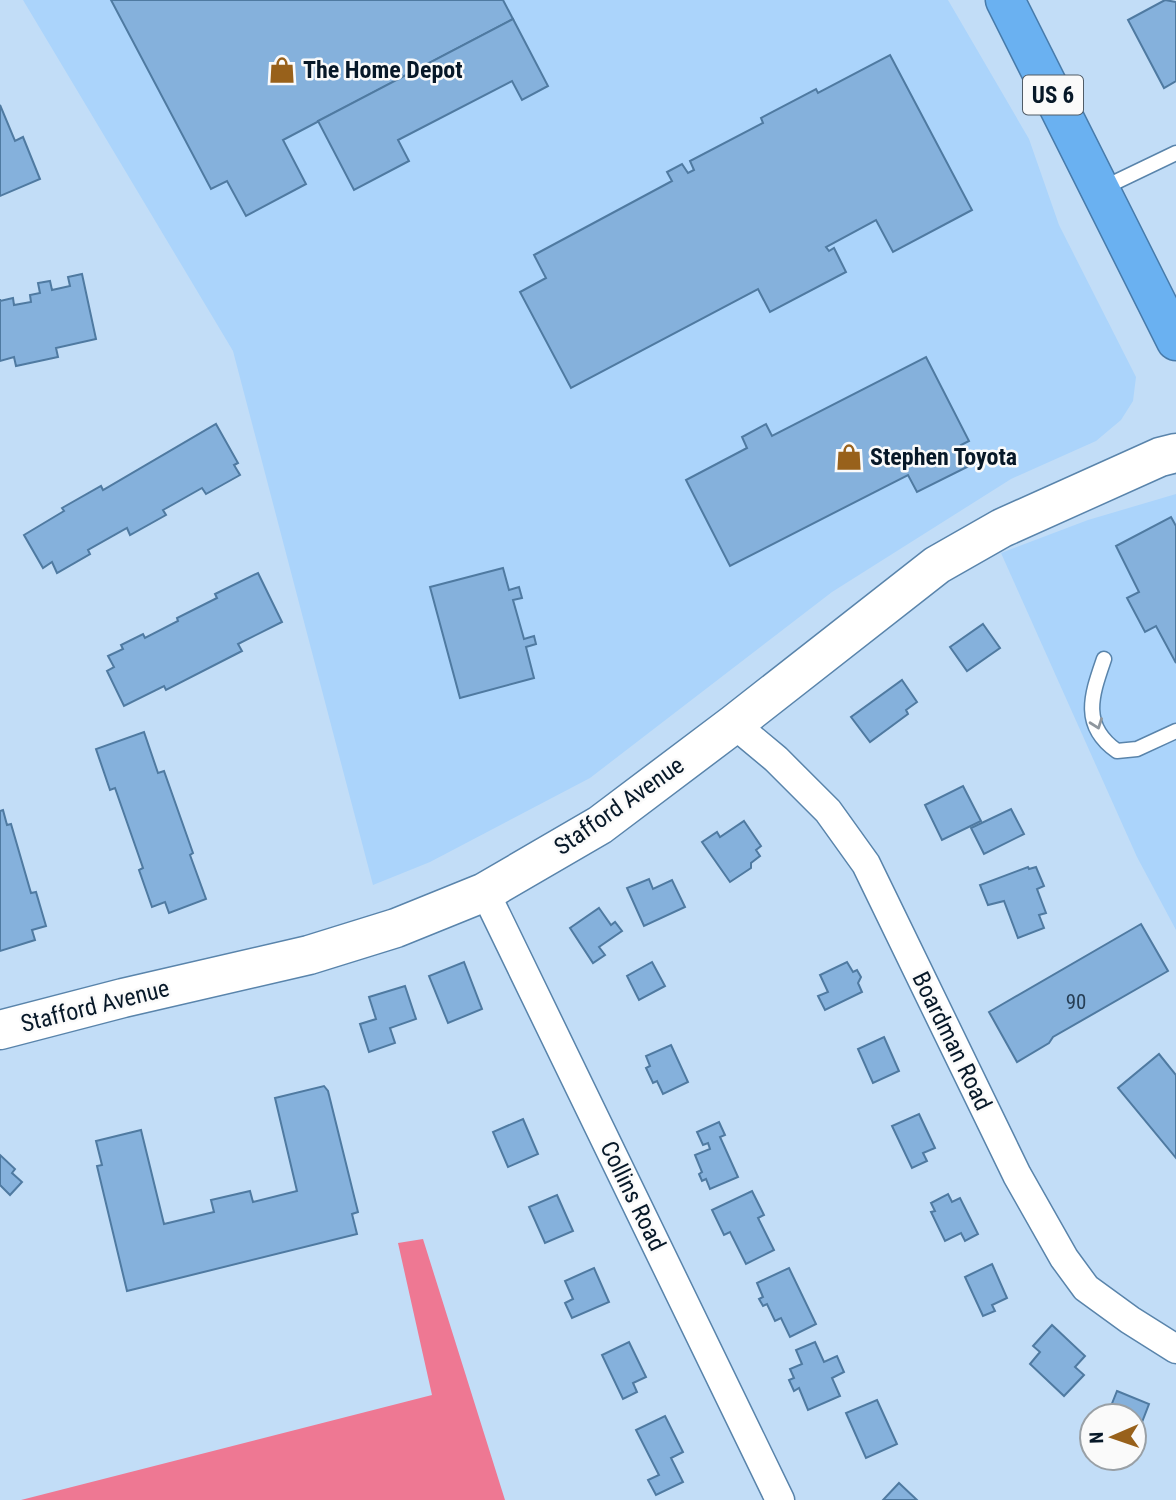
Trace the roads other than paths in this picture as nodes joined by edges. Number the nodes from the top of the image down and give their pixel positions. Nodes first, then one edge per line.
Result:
1 (1005, 0) edge
2 (1176, 153) edge
3 (1100, 189) junction
4 (1176, 341) edge
5 (1176, 453) edge
6 (1104, 659) dead end
7 (734, 724) junction
8 (1176, 731) edge
9 (485, 892) junction
10 (0, 1030) edge
11 (1176, 1349) edge
12 (780, 1500) edge

1 - 3 highway, US 6
2 - 3 lane
3 - 4 highway, US 6
5 - 7 main road, Stafford Avenue
6 -> 8 lane
7 - 9 main road, Stafford Avenue
7 - 11 street, Boardman Road
9 - 10 main road, Stafford Avenue
9 - 12 street, Collins Road

